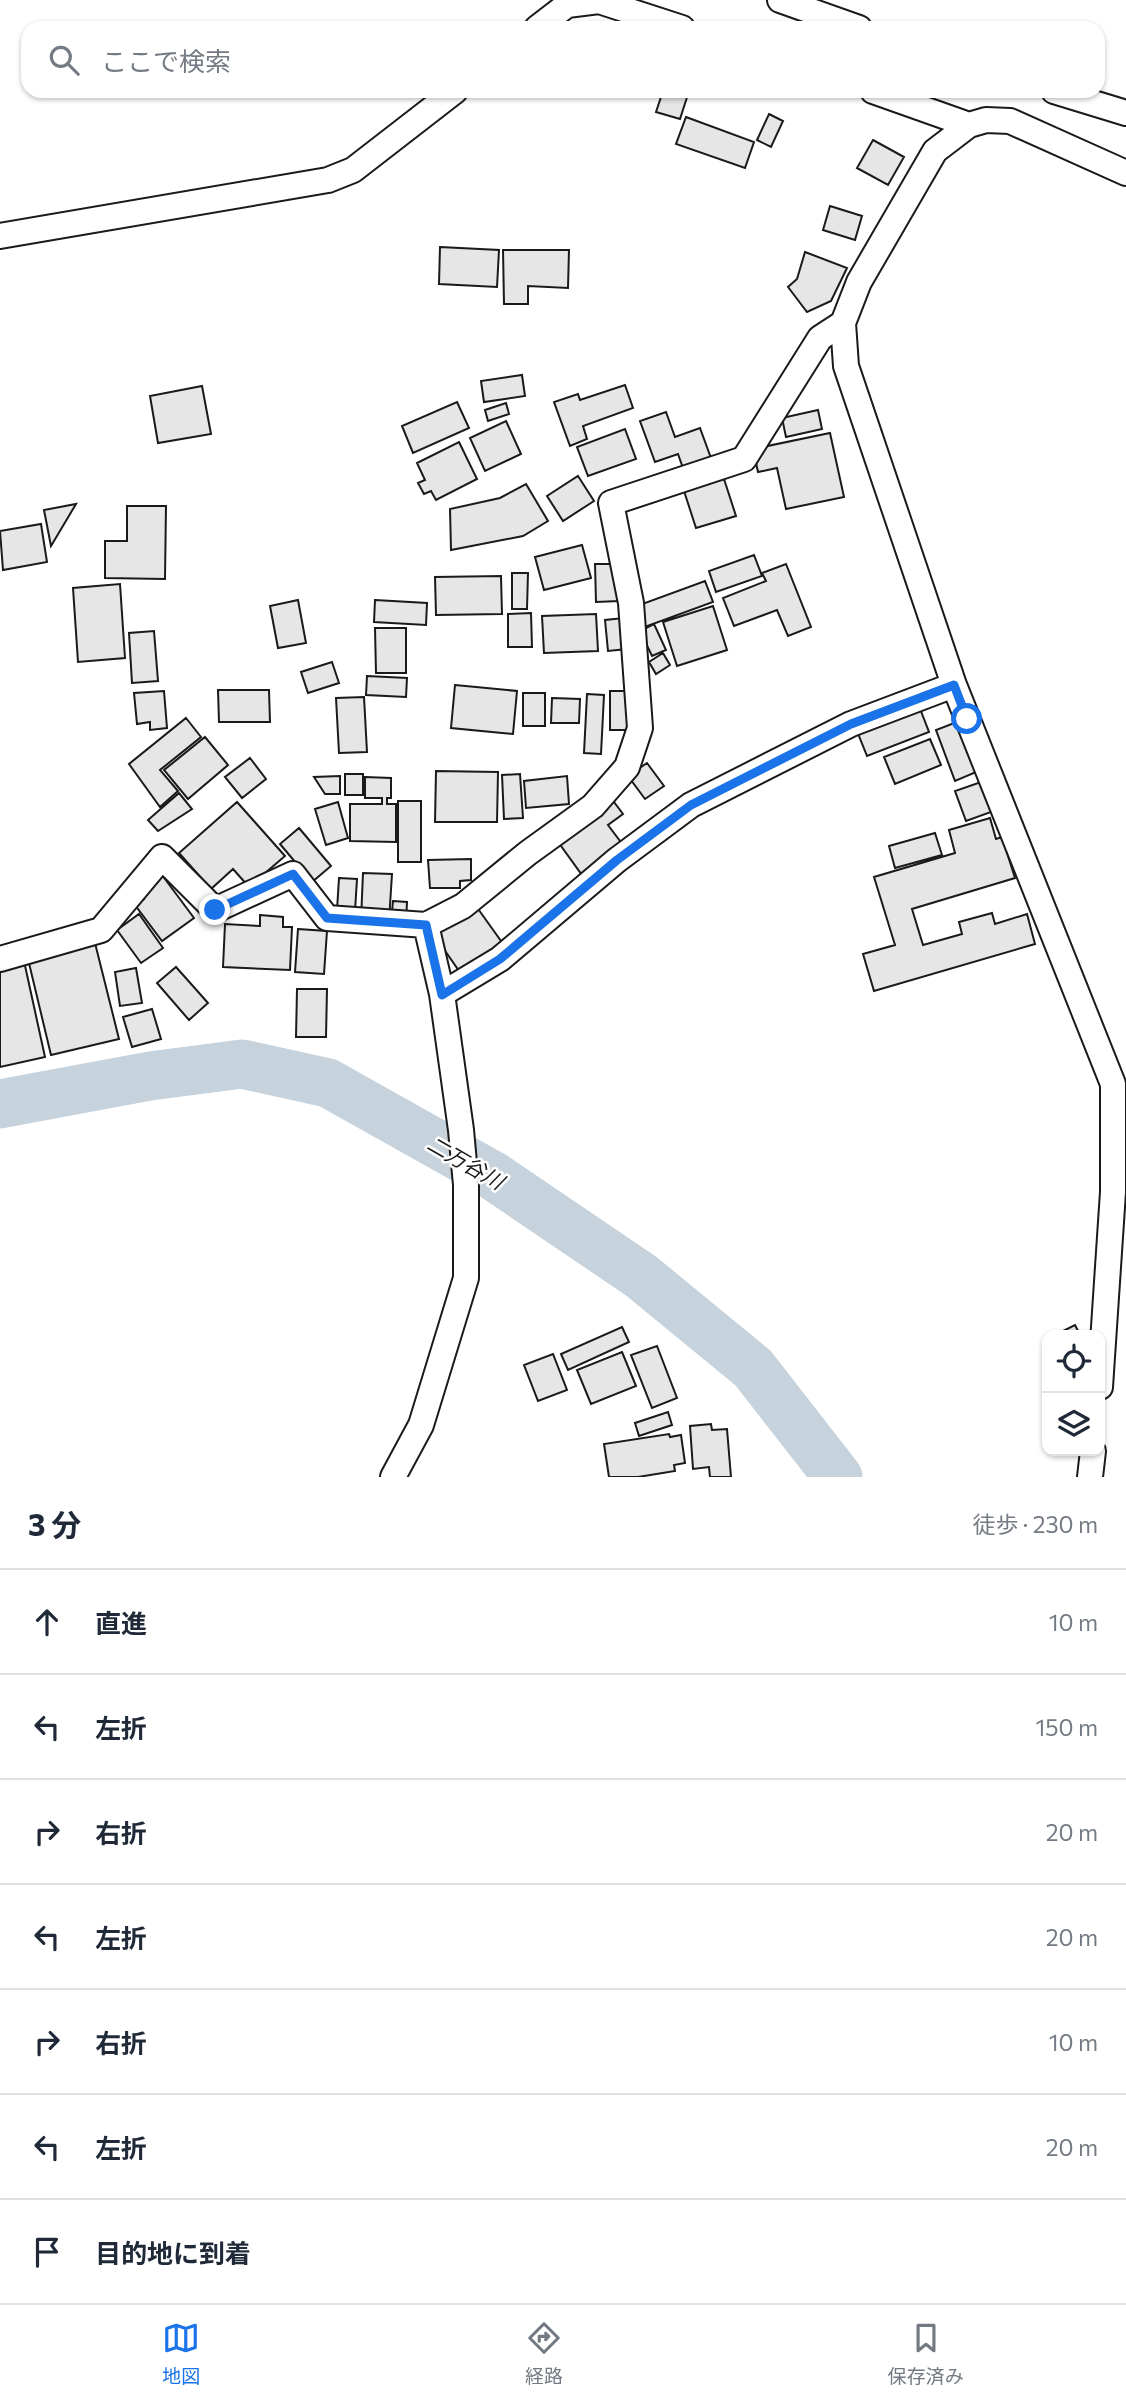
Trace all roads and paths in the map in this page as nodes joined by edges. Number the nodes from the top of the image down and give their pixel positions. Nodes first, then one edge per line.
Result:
1 (780, 0) edge
2 (546, 21) edge
3 (660, 21) edge
4 (839, 21) edge
5 (446, 98) edge
6 (893, 98) edge
7 (1077, 98) edge
8 (1126, 113) edge
9 (969, 125) junction
10 (1126, 173) edge
11 (0, 236) edge
12 (843, 323) junction
13 (954, 685) junction
14 (426, 925) junction
15 (0, 958) edge
16 (442, 995) junction
17 (1104, 1330) edge
18 (1092, 1456) edge
19 (393, 1477) edge
20 (1090, 1477) edge

1 - 4 street
2 - 3 street
5 - 11 street
6 - 9 street
7 - 8 street
9 - 10 street
9 - 12 street
12 - 13 street
12 - 14 street
13 - 16 street
13 - 17 street
14 - 15 street
14 - 16 street
16 - 19 street
18 - 20 street

